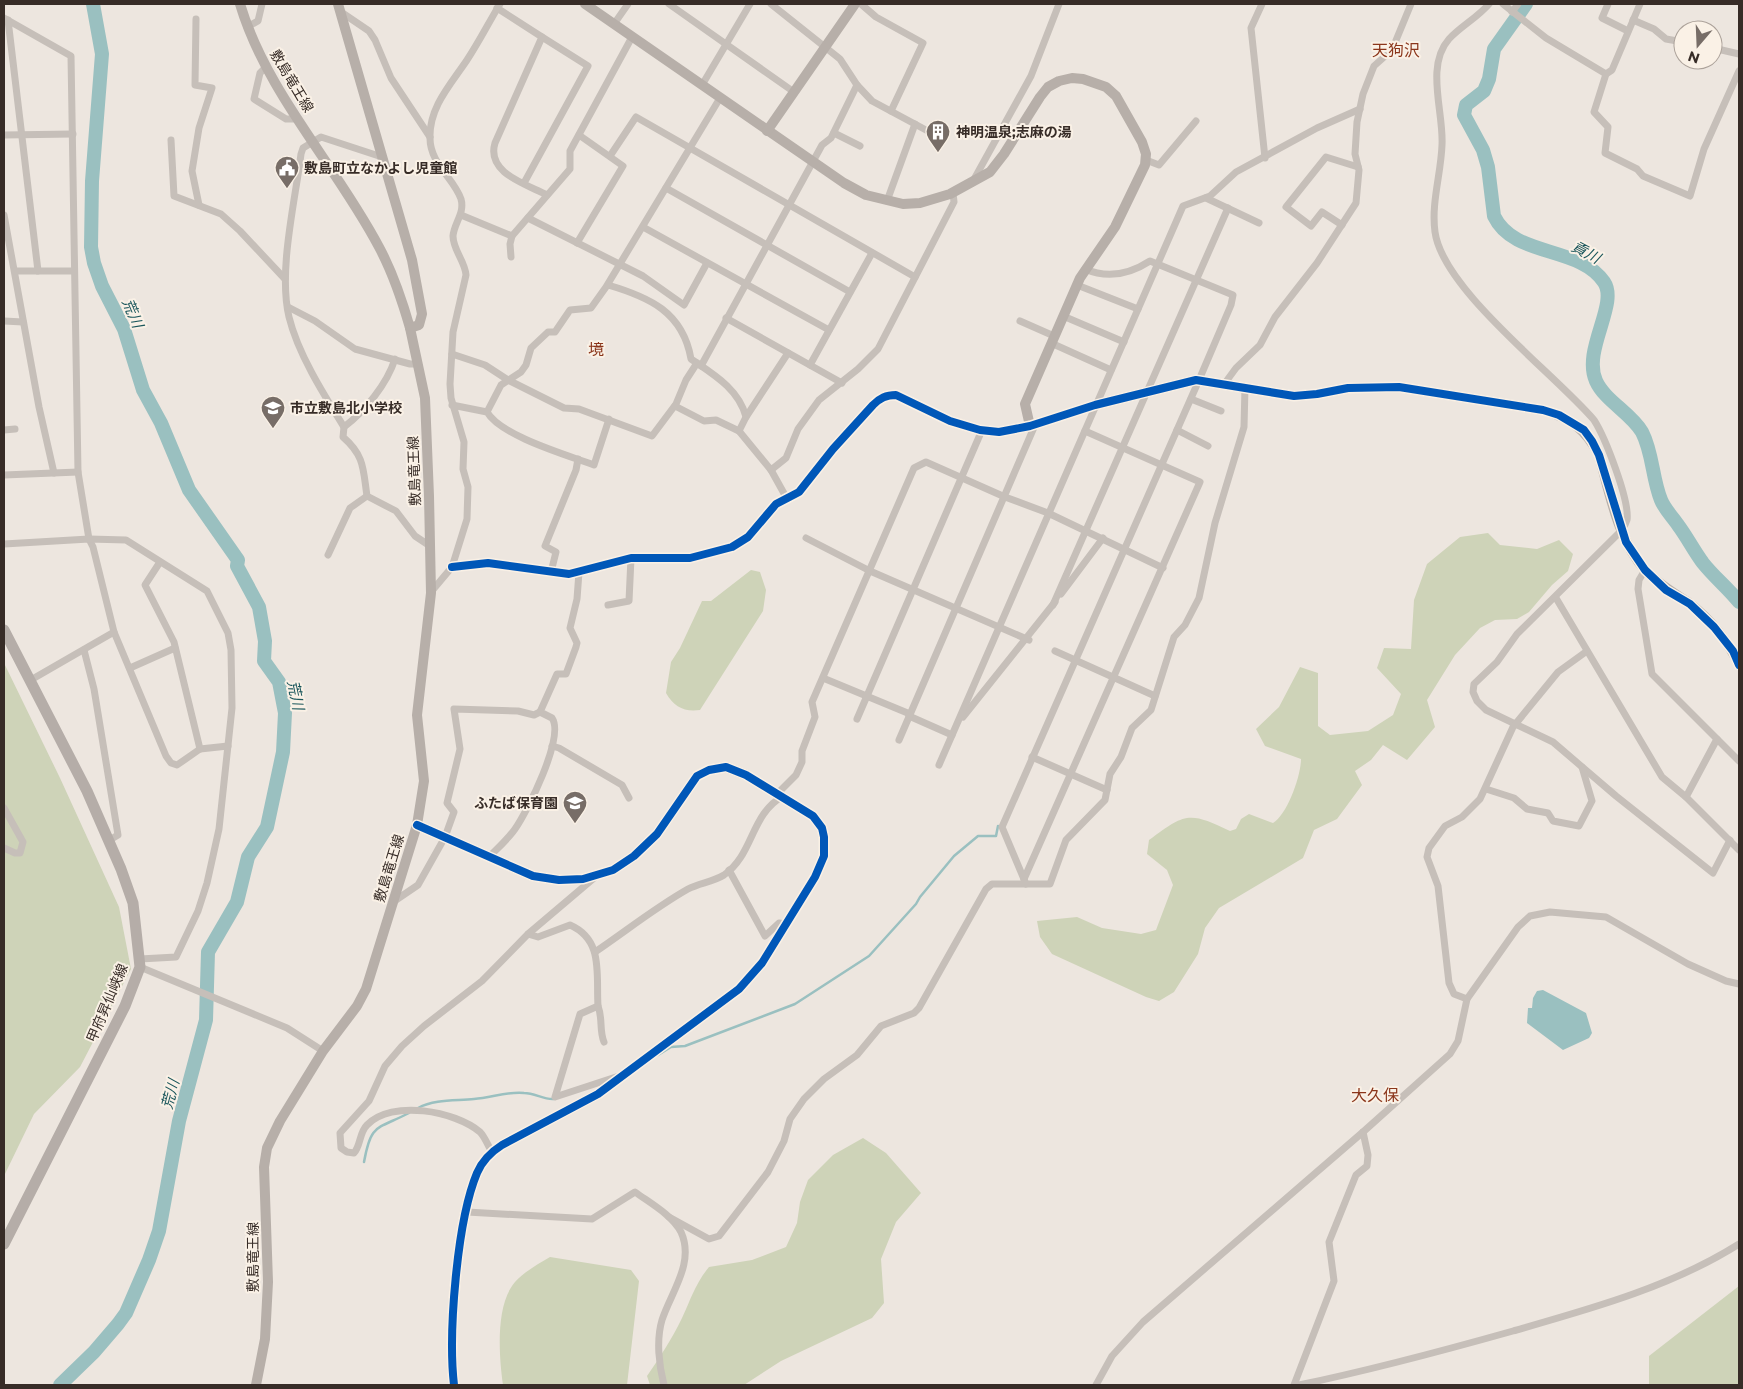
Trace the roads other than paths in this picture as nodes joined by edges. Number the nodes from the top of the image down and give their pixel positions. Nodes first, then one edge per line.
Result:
1 (240, 4) edge
2 (262, 4) edge
3 (585, 4) edge
4 (628, 4) edge
5 (668, 4) edge
6 (771, 4) edge
7 (855, 4) edge
8 (861, 4) edge
9 (1059, 4) edge
10 (1262, 4) edge
11 (1411, 4) edge
12 (1488, 4) edge
13 (1503, 4) edge
14 (1518, 4) edge
15 (1608, 4) edge
16 (1640, 4) edge
17 (747, 5) edge
18 (498, 6) edge
19 (339, 8) edge
20 (1512, 13) junction
21 (6, 19) edge
22 (196, 19) dead end
23 (1633, 20) junction
24 (614, 24) junction
25 (247, 27) junction
26 (1628, 31) junction
27 (542, 37) junction
28 (632, 37) junction
29 (1673, 40) edge
30 (726, 44) junction
31 (825, 47) junction
32 (1723, 50) edge
33 (1739, 54) edge
34 (266, 67) junction
35 (1739, 71) edge
36 (1606, 74) junction
37 (857, 84) junction
38 (702, 85) junction
39 (794, 92) junction
40 (720, 98) junction
41 (1360, 109) junction
42 (891, 111) junction
43 (298, 118) junction
44 (1196, 121) dead end
45 (915, 124) junction
46 (767, 131) junction
47 (834, 133) junction
48 (73, 134) junction
49 (4, 135) edge
50 (20, 135) junction
51 (579, 136) junction
52 (430, 137) junction
53 (939, 137) dead end
54 (171, 140) dead end
55 (313, 142) junction
56 (860, 146) dead end
57 (689, 148) junction
58 (610, 156) junction
59 (382, 157) junction
60 (1265, 158) junction
61 (1146, 160) junction
62 (813, 162) junction
63 (1358, 167) junction
64 (524, 183) junction
65 (972, 184) junction
66 (666, 188) junction
67 (953, 193) junction
68 (548, 195) junction
69 (1206, 198) junction
70 (887, 201) junction
71 (199, 206) junction
72 (789, 206) junction
73 (1228, 208) junction
74 (461, 215) junction
75 (4, 216) edge
76 (528, 218) junction
77 (1259, 223) dead end
78 (1342, 225) junction
79 (643, 227) junction
80 (512, 236) junction
81 (576, 243) junction
82 (767, 245) junction
83 (872, 252) junction
84 (511, 257) dead end
85 (707, 263) junction
86 (1158, 264) junction
87 (620, 265) junction
88 (1085, 269) junction
89 (15, 271) junction
90 (38, 271) junction
91 (74, 271) junction
92 (916, 277) junction
93 (285, 278) junction
94 (1197, 280) junction
95 (746, 284) junction
96 (608, 285) junction
97 (1077, 285) junction
98 (850, 292) junction
99 (288, 306) junction
100 (1138, 310) junction
101 (1063, 316) junction
102 (726, 318) junction
103 (4, 321) edge
104 (1020, 321) dead end
105 (23, 322) junction
106 (410, 328) junction
107 (829, 330) junction
108 (1053, 340) junction
109 (1124, 342) junction
110 (788, 353) junction
111 (452, 354) junction
112 (395, 359) junction
113 (418, 364) junction
114 (699, 364) junction
115 (810, 365) junction
116 (1111, 370) junction
117 (508, 380) junction
118 (1199, 380) junction
119 (842, 383) junction
120 (1225, 383) junction
121 (1245, 387) junction
122 (1148, 392) junction
123 (1191, 399) junction
124 (452, 404) junction
125 (1095, 405) junction
126 (675, 406) junction
127 (487, 412) junction
128 (1221, 412) dead end
129 (746, 417) junction
130 (609, 419) junction
131 (950, 421) joint
132 (1032, 425) junction
133 (344, 427) junction
134 (15, 429) dead end
135 (4, 430) edge
136 (982, 430) junction
137 (1177, 430) junction
138 (739, 431) junction
139 (1085, 431) junction
140 (1208, 446) dead end
141 (1123, 447) junction
142 (578, 458) junction
143 (1162, 464) junction
144 (771, 470) junction
145 (78, 472) junction
146 (54, 473) junction
147 (4, 475) edge
148 (962, 478) junction
149 (367, 496) junction
150 (786, 497) junction
151 (1005, 497) junction
152 (1048, 513) junction
153 (1622, 530) junction
154 (1085, 532) junction
155 (806, 538) dead end
156 (1103, 538) junction
157 (89, 539) junction
158 (4, 544) edge
159 (430, 546) junction
160 (1124, 549) junction
161 (328, 555) dead end
162 (631, 558) junction
163 (160, 562) junction
164 (452, 567) junction
165 (1163, 568) junction
166 (1645, 570) junction
167 (870, 571) junction
168 (551, 572) junction
169 (579, 572) junction
170 (913, 590) junction
171 (431, 593) junction
172 (1556, 598) junction
173 (608, 604) dead end
174 (1053, 605) junction
175 (955, 608) junction
176 (999, 628) junction
177 (4, 630) edge
178 (114, 632) junction
179 (1027, 640) junction
180 (175, 648) junction
181 (84, 650) junction
182 (1055, 651) dead end
183 (1587, 651) junction
184 (1075, 660) junction
185 (1739, 665) edge
186 (130, 668) junction
187 (823, 678) junction
188 (1114, 678) junction
189 (29, 681) junction
190 (867, 696) junction
191 (1155, 696) junction
192 (540, 712) junction
193 (909, 715) junction
194 (857, 719) dead end
195 (1517, 723) junction
196 (957, 725) junction
197 (952, 735) junction
198 (1717, 739) junction
199 (899, 740) dead end
200 (228, 746) junction
201 (552, 746) junction
202 (200, 749) junction
203 (1032, 757) junction
204 (1739, 761) edge
205 (939, 765) dead end
206 (1582, 766) junction
207 (1071, 774) junction
208 (1486, 789) junction
209 (1107, 790) junction
210 (780, 795) junction
211 (1686, 797) junction
212 (629, 798) dead end
213 (4, 808) edge
214 (417, 825) junction
215 (445, 837) junction
216 (1730, 840) junction
217 (108, 841) junction
218 (4, 848) edge
219 (1739, 850) edge
220 (489, 857) junction
221 (729, 870) junction
222 (596, 876) junction
223 (1025, 882) junction
224 (393, 902) junction
225 (786, 924) junction
226 (528, 934) junction
227 (596, 952) junction
228 (140, 963) junction
229 (1739, 984) edge
230 (1466, 999) junction
231 (598, 1006) junction
232 (604, 1042) dead end
233 (323, 1051) junction
234 (624, 1074) junction
235 (1364, 1132) junction
236 (492, 1152) junction
237 (467, 1212) junction
238 (669, 1217) junction
239 (4, 1244) edge
240 (1739, 1244) edge
241 (256, 1385) edge
242 (454, 1385) edge
243 (664, 1385) edge
244 (1096, 1385) edge
245 (1294, 1385) edge
246 (1299, 1385) edge

1 - 25 street, 敷島竜王線
2 - 25 street
3 - 24 street
4 - 24 street
5 - 30 street
6 - 31 street
7 - 31 street
8 - 42 street
9 - 65 street
10 - 60 street
11 - 41 street
12 - 153 street
13 - 20 street
14 - 20 street
15 - 26 street
16 - 23 street
17 - 30 street
18 - 27 street
18 - 52 street
19 - 52 street
19 - 59 street
20 - 36 street
21 - 48 street
21 - 50 street
22 - 71 street
23 - 26 street
23 - 29 street
24 - 28 street
25 - 34 street, 敷島竜王線
26 - 36 street
27 - 64 street
27 - 64 street
28 - 38 street
28 - 51 street
30 - 38 street
30 - 39 street
31 - 37 street
31 - 39 street
32 - 33 street
34 - 43 street, 敷島竜王線
34 - 43 street
35 - 36 street
37 - 42 street
37 - 47 street
38 - 40 street
39 - 46 street
40 - 46 street
40 - 57 street
41 - 60 street
41 - 63 street
42 - 45 street
43 - 55 street, 敷島竜王線
44 - 61 street
45 - 53 street
45 - 70 street
46 - 62 street
47 - 56 street
47 - 62 street
48 - 50 street
48 - 91 street
49 - 50 street
50 - 90 street
51 - 58 street
51 - 68 street
52 - 74 street
54 - 71 street
55 - 59 street
55 - 93 street
55 - 106 street, 敷島竜王線
57 - 58 street
57 - 66 street
57 - 72 street
58 - 81 street
59 - 106 street
60 - 69 street
61 - 65 street
61 - 88 street
62 - 70 street
62 - 72 street
63 - 78 street
63 - 78 street
64 - 68 street
65 - 67 street
66 - 79 street
66 - 82 street
67 - 70 street
67 - 92 street
68 - 76 street
69 - 73 street
69 - 86 street
71 - 93 street
72 - 82 street
72 - 83 street
73 - 77 street
73 - 94 street
74 - 80 street
74 - 111 street
75 - 89 street
76 - 80 street
76 - 81 street
78 - 120 street
79 - 85 street
79 - 87 street
80 - 84 street
81 - 87 street
82 - 95 street
82 - 98 street
83 - 92 street
83 - 98 street
85 - 87 street
85 - 95 street
86 - 88 street
86 - 94 street
86 - 100 street
87 - 96 street
88 - 97 street
89 - 90 street
89 - 105 street
90 - 91 street
91 - 145 street
92 - 119 street
93 - 99 street
94 - 118 street
94 - 122 street
95 - 102 street
95 - 107 street
96 - 114 street
96 - 117 street
97 - 100 street
97 - 101 street
98 - 107 street
99 - 112 street
99 - 133 street
100 - 109 street
101 - 108 street
101 - 109 street
102 - 110 street
102 - 114 street
103 - 105 street
104 - 108 street
105 - 146 street
106 - 113 street, 敷島竜王線
107 - 115 street
108 - 116 street
108 - 132 street
109 - 116 street
110 - 115 street
110 - 129 street
111 - 117 street
111 - 124 street
112 - 113 street
112 - 133 street
113 - 159 street, 敷島竜王線
114 - 126 street
114 - 129 street
115 - 119 street
116 - 125 street
117 - 127 street
117 - 130 street
118 - 120 street
118 - 122 street
118 - 123 street
119 - 144 street
120 - 121 street
121 - 153 street
121 - 191 street
122 - 125 street
122 - 141 street
123 - 128 street
123 - 137 street
124 - 127 street
124 - 164 street
125 - 132 street
125 - 139 street
126 - 130 street
126 - 138 street
127 - 142 street
129 - 138 street
130 - 142 street
131 - 136 street
131 - 150 street
132 - 136 street
132 - 151 street
133 - 149 street
134 - 135 street
136 - 148 street
137 - 140 street
137 - 143 street
138 - 144 street
139 - 141 street
139 - 152 street
141 - 143 street
141 - 154 street
142 - 168 street
143 - 160 street
143 - 165 street
144 - 150 street
145 - 146 street
145 - 157 street
146 - 147 street
148 - 151 street
148 - 167 street
148 - 170 street
149 - 159 street
149 - 161 street
150 - 162 street
151 - 152 street
151 - 175 street
152 - 154 street
152 - 176 street
153 - 166 street
153 - 172 street
154 - 156 street
154 - 174 street
155 - 167 street
156 - 160 street
156 - 174 street
157 - 158 street
157 - 163 street
157 - 178 street
159 - 171 street, 敷島竜王線
160 - 165 street
160 - 184 street
162 - 169 street
162 - 173 street
163 - 180 street
163 - 200 street
164 - 168 street
164 - 171 street
165 - 188 street
166 - 185 street
166 - 198 street
167 - 170 street
167 - 187 street
168 - 169 street
169 - 192 street
170 - 175 street
170 - 190 street
171 - 214 street, 敷島竜王線
172 - 183 street
172 - 195 street
174 - 179 street
175 - 176 street
175 - 193 street
176 - 179 street
176 - 196 street
177 - 189 main road, 甲府昇仙峡線
178 - 181 street
178 - 186 street
179 - 196 street
180 - 186 street
180 - 202 street
181 - 189 street
181 - 217 street
182 - 184 street
183 - 195 street
183 - 211 street
184 - 188 street
184 - 203 street
186 - 202 street
187 - 190 street
187 - 210 street
188 - 191 street
188 - 207 street
189 - 217 main road, 甲府昇仙峡線
190 - 193 street
190 - 194 street
191 - 209 street
192 - 201 street
192 - 215 street
193 - 197 street
193 - 199 street
195 - 206 street
195 - 208 street
196 - 197 street
197 - 205 street
198 - 204 street
198 - 211 street
200 - 202 street
200 - 228 street
201 - 212 street
201 - 220 street
203 - 207 street
203 - 223 street
206 - 208 street
206 - 216 street
207 - 209 street
207 - 223 street
208 - 230 street
209 - 223 street
210 - 221 street
210 - 222 street
210 - 225 street
211 - 216 street
213 - 218 street
214 - 215 street
214 - 224 street, 敷島竜王線
215 - 220 street
215 - 224 street
216 - 219 street
217 - 228 main road, 甲府昇仙峡線
220 - 222 street
221 - 225 street
221 - 227 street
222 - 226 street
223 - 238 street
224 - 233 street, 敷島竜王線
225 - 234 street
226 - 227 street
226 - 236 street
227 - 231 street
228 - 233 street
228 - 239 main road, 甲府昇仙峡線
229 - 230 street
230 - 235 street
231 - 232 street
231 - 234 street
233 - 241 street, 敷島竜王線
234 - 236 street
235 - 244 street
235 - 245 street
236 - 237 street
237 - 238 street
237 - 242 street
238 - 243 street
240 - 246 street

